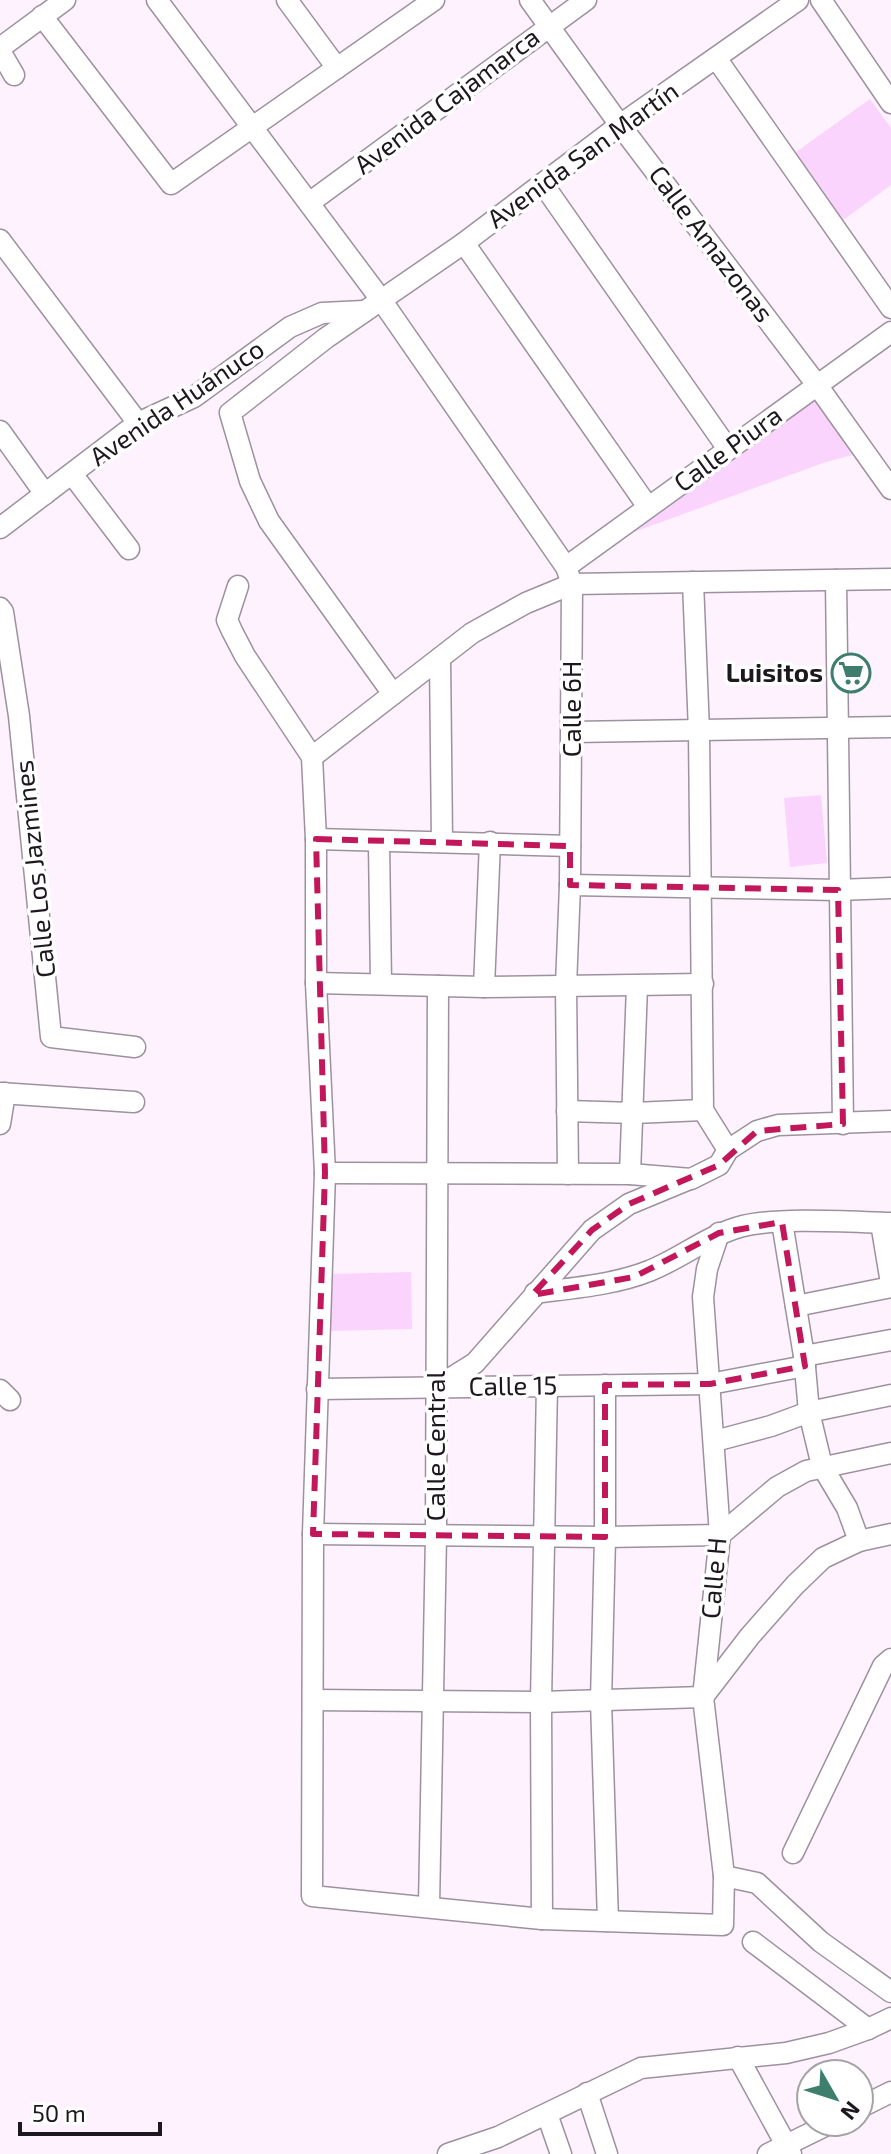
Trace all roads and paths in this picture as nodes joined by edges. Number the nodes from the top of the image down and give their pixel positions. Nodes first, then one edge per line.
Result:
1 (65, 0) edge
2 (157, 0) edge
3 (287, 0) edge
4 (434, 0) edge
5 (530, 0) edge
6 (586, 0) edge
7 (798, 0) edge
8 (821, 0) edge
9 (406, 8) edge
10 (42, 16) junction
11 (549, 26) junction
12 (0, 50) edge
13 (716, 58) junction
14 (337, 68) junction
15 (14, 75) dead end
16 (891, 103) edge
17 (620, 125) junction
18 (254, 127) junction
19 (543, 184) junction
20 (309, 203) junction
21 (0, 240) edge
22 (464, 243) junction
23 (375, 306) junction
24 (891, 308) edge
25 (891, 332) edge
26 (817, 385) junction
27 (138, 423) junction
28 (0, 431) edge
29 (728, 449) junction
30 (72, 474) junction
31 (888, 479) edge
32 (45, 494) junction
33 (648, 507) junction
34 (0, 528) edge
35 (129, 549) dead end
36 (569, 575) junction
37 (891, 579) edge
38 (836, 580) junction
39 (693, 582) junction
40 (238, 586) dead end
41 (0, 608) edge
42 (440, 658) junction
43 (393, 694) junction
44 (891, 727) edge
45 (840, 730) junction
46 (699, 731) junction
47 (572, 732) junction
48 (312, 757) junction
49 (316, 839) junction
50 (442, 841) junction
51 (490, 842) junction
52 (379, 843) junction
53 (570, 846) junction
54 (570, 885) junction
55 (702, 886) junction
56 (891, 888) edge
57 (838, 890) junction
58 (316, 983) junction
59 (381, 984) junction
60 (703, 984) junction
61 (438, 986) junction
62 (566, 986) junction
63 (637, 986) junction
64 (484, 987) junction
65 (135, 1047) dead end
66 (3, 1093) edge
67 (134, 1102) dead end
68 (703, 1110) junction
69 (567, 1111) junction
70 (634, 1113) junction
71 (891, 1121) edge
72 (0, 1124) edge
73 (843, 1124) junction
74 (728, 1150) junction
75 (436, 1172) junction
76 (325, 1173) junction
77 (568, 1174) junction
78 (630, 1174) junction
79 (691, 1179) junction
80 (782, 1222) junction
81 (886, 1223) edge
82 (719, 1233) junction
83 (891, 1285) edge
84 (535, 1293) junction
85 (796, 1306) junction
86 (891, 1340) edge
87 (805, 1361) junction
88 (710, 1384) junction
89 (547, 1385) junction
90 (605, 1385) junction
91 (435, 1388) junction
92 (317, 1389) junction
93 (891, 1395) edge
94 (809, 1412) junction
95 (715, 1441) junction
96 (891, 1453) edge
97 (822, 1466) junction
98 (313, 1534) junction
99 (891, 1534) edge
100 (720, 1535) junction
101 (436, 1536) junction
102 (546, 1536) junction
103 (605, 1537) junction
104 (859, 1541) junction
105 (891, 1659) edge
106 (703, 1697) junction
107 (432, 1699) junction
108 (313, 1700) junction
109 (601, 1701) junction
110 (541, 1702) junction
111 (793, 1853) dead end
112 (724, 1876) junction
113 (429, 1906) junction
114 (542, 1919) junction
115 (608, 1921) junction
116 (753, 1942) dead end
117 (891, 1992) edge
118 (891, 2018) edge
119 (868, 2029) junction
120 (738, 2057) junction
121 (587, 2093) junction
122 (547, 2114) junction
123 (805, 2138) edge
124 (782, 2151) edge
125 (448, 2154) edge
126 (561, 2154) edge
127 (607, 2154) edge

1 - 10 street
2 - 18 street
3 - 14 street
4 - 9 street
5 - 11 street, Calle Amazonas
6 - 11 street, Avenida Cajamarca
7 - 13 street, Avenida San Martín
8 - 16 street
9 - 14 street
10 - 12 street
10 - 18 street
11 - 17 street, Calle Amazonas
11 - 20 street, Avenida Cajamarca
12 - 15 street
13 - 17 street, Avenida San Martín
13 - 24 street
14 - 18 street
17 - 19 street, Avenida San Martín
17 - 26 street, Calle Amazonas
18 - 20 street
19 - 22 street, Avenida San Martín
19 - 29 street
20 - 23 street
21 - 27 street
22 - 23 street, Avenida San Martín
22 - 33 street
23 - 27 street, Avenida Huánuco
23 - 36 street
23 - 43 street, Avenida San Martín
25 - 26 street, Calle Piura
26 - 29 street, Calle Piura
26 - 31 street, Calle Amazonas
27 - 30 street, Avenida Huánuco
28 - 32 street
29 - 33 street, Calle Piura
30 - 32 street, Avenida Huánuco
30 - 35 street
32 - 34 street, Avenida Huánuco
33 - 36 street, Calle Piura
36 - 39 street
36 - 42 street
36 - 47 street, Calle 6H
37 - 38 street
38 - 39 street
38 - 45 street
39 - 46 street
40 - 48 street
41 - 65 street, Calle Los Jazmines
42 - 43 street
42 - 50 street
43 - 48 street
44 - 45 street
45 - 46 street
45 - 57 street
46 - 47 street
46 - 55 street
47 - 53 street, Calle 6H
48 - 49 street
49 - 52 street
49 - 58 street
50 - 51 street
50 - 52 street
51 - 53 street
51 - 64 street
52 - 59 street
53 - 54 street, Calle 6H
54 - 55 street
54 - 62 street, Calle 6H
55 - 57 street
55 - 60 street
56 - 57 street
57 - 73 street
58 - 59 street
58 - 76 street
59 - 61 street
60 - 63 street
60 - 68 street
61 - 64 street
61 - 75 street, Calle Central
62 - 63 street
62 - 64 street
62 - 69 street, Calle 6H
63 - 70 street
66 - 67 street
66 - 72 street
68 - 70 street
68 - 74 street
69 - 70 street
69 - 77 street, Calle 6H
70 - 78 street
71 - 73 street
73 - 74 street
74 - 79 street
75 - 76 street
75 - 77 street
75 - 91 street, Calle Central
76 - 92 street
77 - 78 street
78 - 79 street
79 - 84 street
80 - 81 street
80 - 82 street
80 - 85 street
81 - 83 street
82 - 84 street
82 - 88 street, Calle H
83 - 85 street
84 - 91 street
85 - 87 street
86 - 87 street, Calle 15
87 - 88 street, Calle 15
87 - 94 street
88 - 90 street, Calle 15
88 - 95 street, Calle H
89 - 90 street, Calle 15
89 - 91 street, Calle 15
89 - 102 street
90 - 103 street
91 - 92 street, Calle 15
91 - 101 street, Calle Central
92 - 98 street
93 - 94 street
94 - 95 street
94 - 97 street
95 - 100 street, Calle H
96 - 97 street
97 - 100 street
97 - 104 street
98 - 101 street
98 - 108 street
99 - 104 street
100 - 103 street
100 - 106 street, Calle H
101 - 102 street
101 - 107 street, Calle Central
102 - 103 street
102 - 110 street
103 - 109 street
104 - 106 street
105 - 111 street
106 - 109 street
106 - 112 street, Calle H
107 - 108 street
107 - 110 street
107 - 113 street, Calle Central
108 - 113 street
109 - 110 street
109 - 115 street
110 - 114 street
112 - 115 street, Calle H
112 - 117 street
113 - 114 street
114 - 115 street
116 - 119 street
118 - 119 street
119 - 120 street
120 - 121 street
120 - 124 street
121 - 122 street
121 - 127 street
122 - 125 street
122 - 126 street
123 - 124 street

